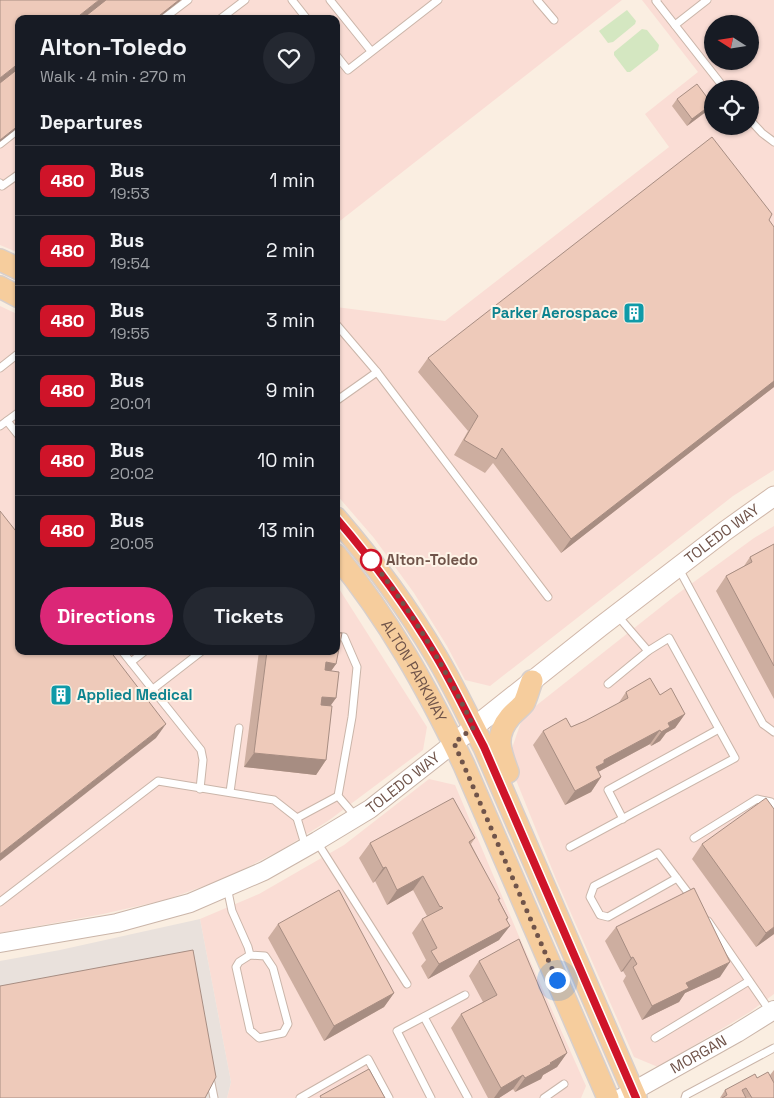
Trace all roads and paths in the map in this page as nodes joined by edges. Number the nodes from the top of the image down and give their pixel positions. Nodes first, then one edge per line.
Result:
1 (188, 0) edge
2 (245, 0) edge
3 (292, 0) edge
4 (330, 0) edge
5 (438, 0) edge
6 (537, 0) edge
7 (657, 0) edge
8 (707, 0) edge
9 (168, 15) edge
10 (225, 15) edge
11 (304, 15) edge
12 (554, 20) dead end
13 (675, 25) junction
14 (372, 51) junction
15 (340, 61) edge
16 (718, 80) edge
17 (759, 130) edge
18 (15, 132) edge
19 (774, 142) edge
20 (0, 144) edge
21 (15, 177) edge
22 (0, 183) edge
23 (0, 260) edge
24 (15, 267) edge
25 (0, 287) edge
26 (15, 295) edge
27 (340, 329) edge
28 (15, 356) edge
29 (0, 367) edge
30 (377, 372) junction
31 (340, 398) edge
32 (15, 415) edge
33 (7, 421) junction
34 (0, 426) edge
35 (15, 431) edge
36 (774, 496) edge
37 (340, 523) edge
38 (340, 560) edge
39 (678, 567) junction
40 (548, 597) dead end
41 (617, 614) junction
42 (340, 637) edge
43 (648, 651) junction
44 (125, 655) edge
45 (140, 655) edge
46 (197, 655) edge
47 (131, 662) junction
48 (532, 681) junction
49 (608, 684) dead end
50 (153, 689) junction
51 (474, 727) junction
52 (239, 728) dead end
53 (719, 729) junction
54 (774, 732) edge
55 (454, 743) junction
56 (200, 789) junction
57 (230, 792) junction
58 (338, 796) junction
59 (774, 807) edge
60 (356, 817) junction
61 (298, 818) junction
62 (623, 819) junction
63 (694, 838) dead end
64 (524, 841) junction
65 (312, 844) junction
66 (570, 847) dead end
67 (677, 878) junction
68 (227, 887) junction
69 (0, 902) edge
70 (695, 902) edge
71 (701, 910) edge
72 (0, 943) edge
73 (250, 954) junction
74 (750, 981) junction
75 (407, 984) dead end
76 (465, 995) dead end
77 (773, 1013) edge
78 (424, 1017) junction
79 (655, 1038) dead end
80 (774, 1048) edge
81 (208, 1070) edge
82 (564, 1084) dead end
83 (630, 1096) edge
84 (214, 1098) edge
85 (300, 1098) edge
86 (389, 1098) edge
87 (431, 1098) edge
88 (468, 1098) edge
89 (544, 1098) edge
90 (608, 1098) edge
91 (685, 1098) edge

1 - 9 lane
2 - 10 lane
3 - 11 lane
4 - 14 lane
5 - 14 lane
6 - 12 lane
7 - 13 lane
8 - 13 lane
13 - 16 lane
14 - 15 lane
17 - 19 lane
18 - 20 lane
21 - 22 lane
23 - 24 main road
25 - 26 main road
27 - 30 lane
28 - 29 lane
30 - 31 lane
30 - 40 lane
32 - 33 lane
33 - 34 lane
33 - 35 lane
36 - 39 main road, TOLEDO WAY
37 - 51 main road, ALTON PARKWAY
38 - 55 main road, ALTON PARKWAY
39 - 41 main road, TOLEDO WAY
39 - 54 lane
41 - 43 lane
41 - 48 main road, TOLEDO WAY
42 - 58 lane
43 - 49 lane
43 - 53 lane
44 - 47 lane
45 - 47 lane
46 - 50 lane
47 - 50 lane
48 - 51 main road, TOLEDO WAY
48 - 64 main road
50 - 56 lane
51 - 55 main road, TOLEDO WAY
51 - 64 main road, ALTON PARKWAY
52 - 57 lane
53 - 62 lane
53 - 62 lane
55 - 60 street, TOLEDO WAY
55 - 90 main road, ALTON PARKWAY
56 - 57 lane
56 - 69 lane
57 - 61 lane
58 - 60 lane
58 - 61 lane
59 - 63 lane
60 - 65 street, TOLEDO WAY
61 - 65 lane
62 - 66 lane
64 - 83 main road, ALTON PARKWAY
65 - 68 street, TOLEDO WAY
65 - 75 lane
67 - 67 lane
67 - 70 lane
68 - 72 street, TOLEDO WAY
68 - 73 lane
71 - 74 lane
73 - 73 lane
74 - 77 lane
74 - 79 lane
76 - 78 lane
77 - 83 street, MORGAN
78 - 87 lane
78 - 88 lane
80 - 91 lane
81 - 84 lane
82 - 89 lane
85 - 86 lane

